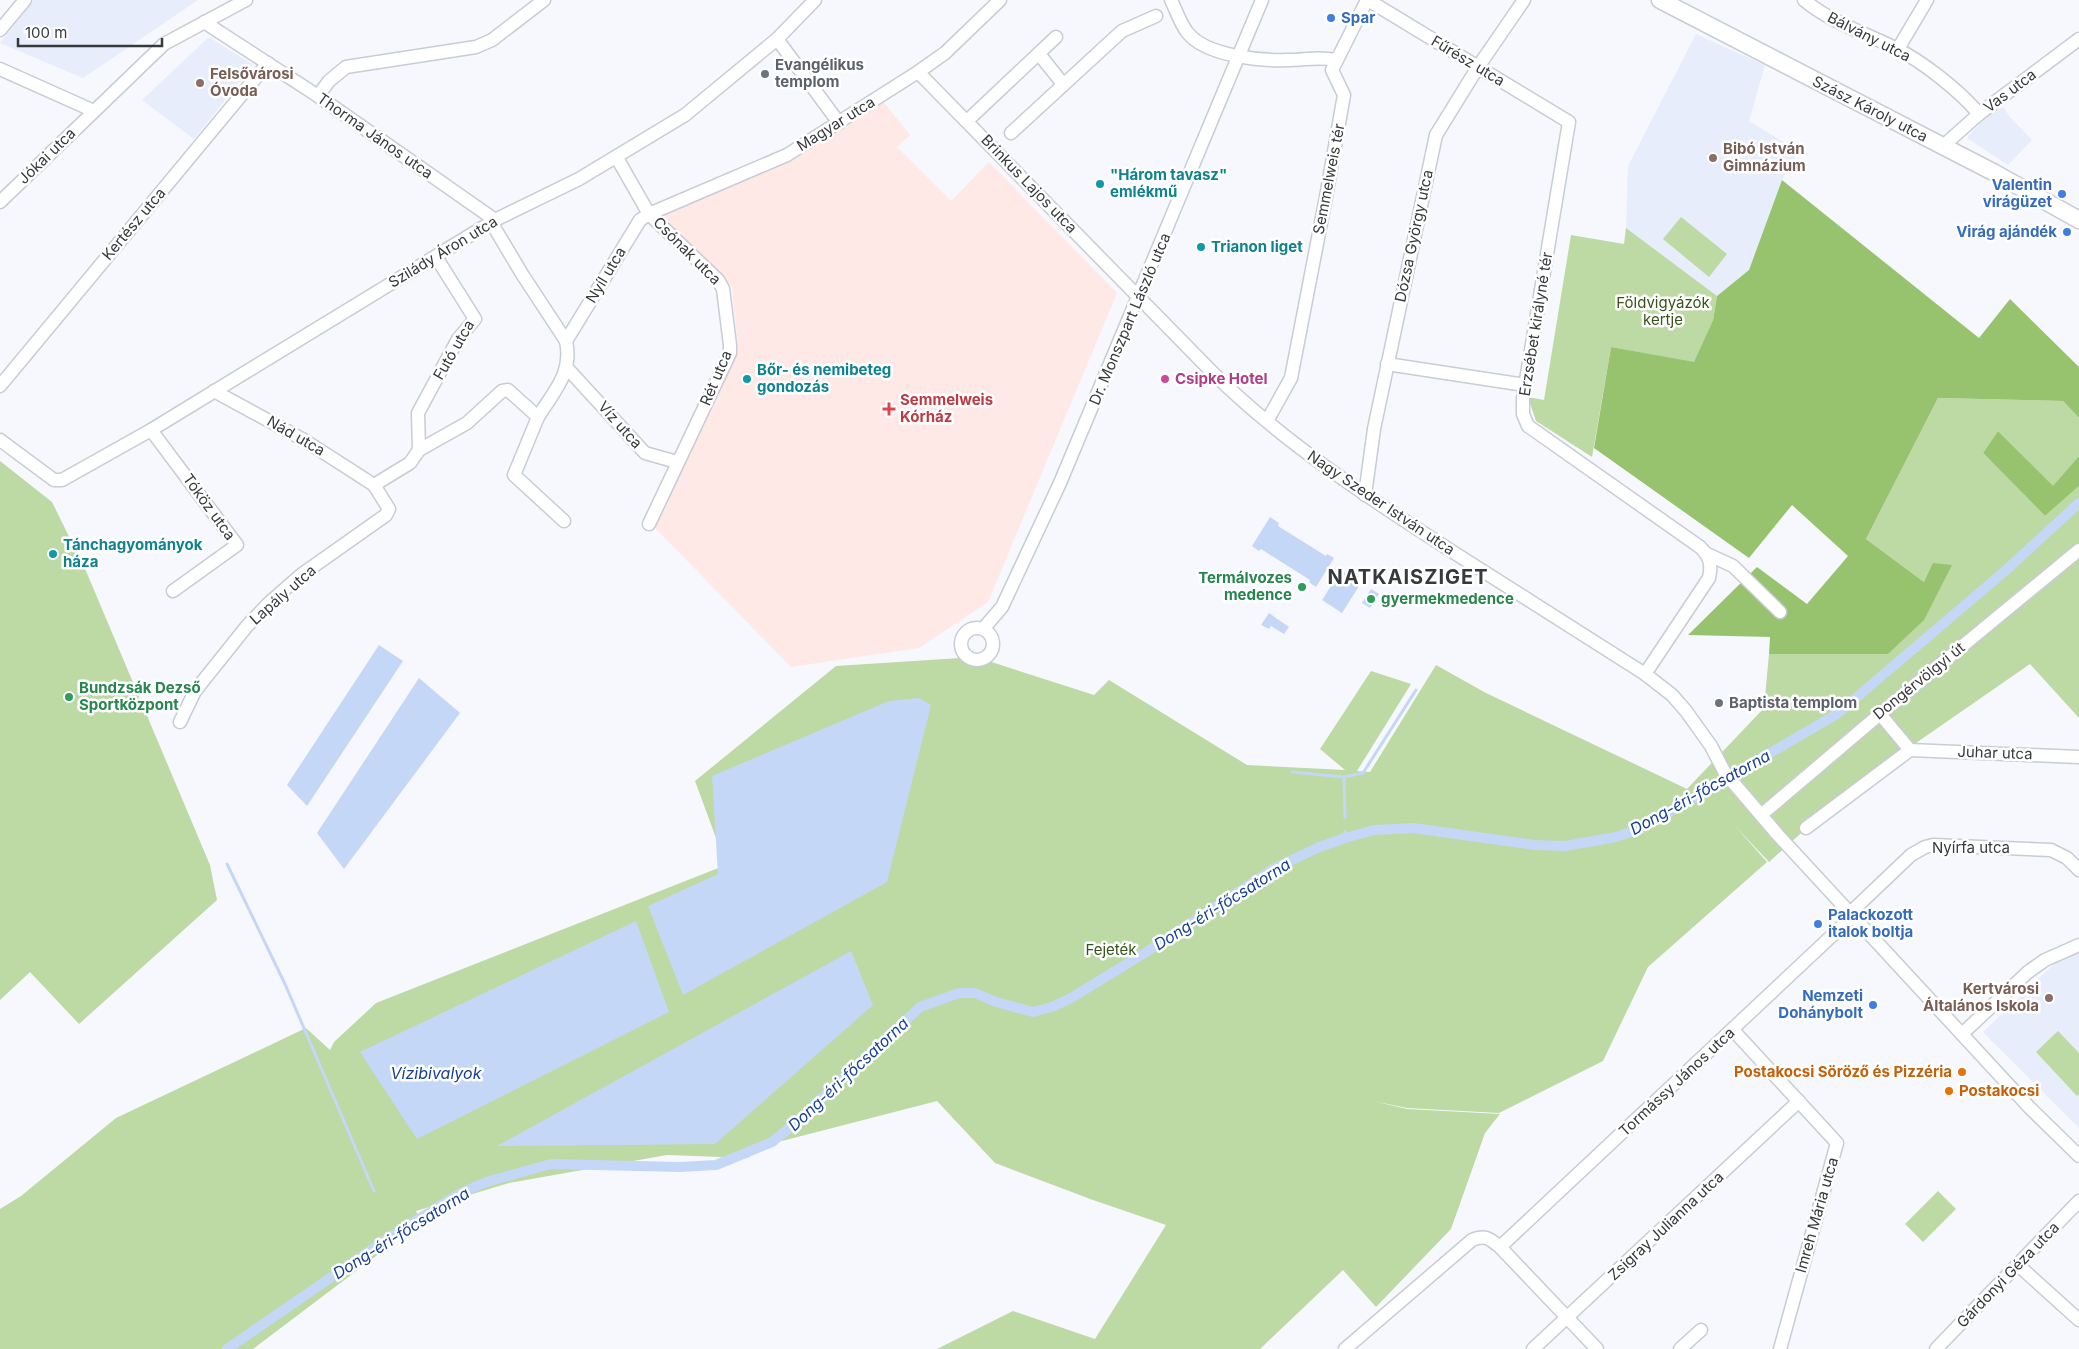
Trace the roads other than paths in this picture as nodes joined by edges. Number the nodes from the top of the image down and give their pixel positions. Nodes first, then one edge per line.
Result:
1 (25, 0) edge
2 (246, 0) edge
3 (544, 0) edge
4 (815, 0) edge
5 (1000, 0) edge
6 (1262, 0) edge
7 (1367, 0) edge
8 (1524, 0) edge
9 (1660, 0) edge
10 (1804, 0) edge
11 (1927, 0) edge
12 (227, 5) edge
13 (1173, 5) edge
14 (1156, 16) dead end
15 (204, 22) junction
16 (0, 30) edge
17 (1056, 37) dead end
18 (777, 39) junction
19 (2079, 39) edge
20 (1898, 49) junction
21 (1039, 54) junction
22 (1238, 58) junction
23 (1335, 60) junction
24 (268, 63) junction
25 (1478, 67) junction
26 (0, 69) edge
27 (918, 72) junction
28 (1064, 84) junction
29 (318, 96) junction
30 (94, 111) junction
31 (1980, 114) junction
32 (967, 121) junction
33 (1569, 122) joint
34 (838, 123) junction
35 (1011, 133) dead end
36 (1943, 146) junction
37 (617, 158) junction
38 (0, 202) edge
39 (649, 214) junction
40 (2079, 220) edge
41 (493, 221) junction
42 (436, 257) junction
43 (723, 289) joint
44 (1139, 297) junction
45 (566, 340) junction
46 (1388, 364) junction
47 (567, 368) junction
48 (1525, 385) junction
49 (0, 386) edge
50 (214, 391) junction
51 (538, 417) junction
52 (1267, 421) junction
53 (151, 430) junction
54 (0, 440) edge
55 (419, 450) junction
56 (677, 462) junction
57 (374, 486) junction
58 (1365, 495) junction
59 (564, 521) dead end
60 (649, 524) dead end
61 (2079, 550) edge
62 (1707, 554) junction
63 (173, 591) dead end
64 (1780, 612) dead end
65 (983, 629) dead end
66 (1645, 674) junction
67 (1880, 714) junction
68 (180, 722) dead end
69 (1910, 750) junction
70 (2079, 757) edge
71 (1761, 815) junction
72 (1806, 828) dead end
73 (2079, 870) edge
74 (1852, 915) junction
75 (2079, 945) edge
76 (1733, 1030) junction
77 (1962, 1034) junction
78 (1799, 1101) junction
79 (2079, 1156) edge
80 (2079, 1200) edge
81 (1500, 1247) junction
82 (2018, 1265) junction
83 (1568, 1318) junction
84 (2079, 1320) edge
85 (1701, 1330) dead end
86 (1345, 1349) edge
87 (1533, 1349) edge
88 (1597, 1349) edge
89 (1680, 1349) edge
90 (1780, 1349) edge
91 (1936, 1349) edge

1 - 16 street
2 - 12 street, Jókai utca
3 - 29 street
4 - 18 street, Szilády Áron utca
5 - 27 street, Magyar utca
6 - 22 street, Dr. Monszpart László utca
7 - 23 street
7 - 25 street, Fűrész utca
8 - 25 street, Dózsa György utca
9 - 36 main road, Szász Károly utca
10 - 20 street, Bálvány utca
11 - 20 street
12 - 15 street, Jókai utca
13 - 22 street
14 - 28 street
15 - 24 street, Thorma János utca
15 - 30 street, Jókai utca
17 - 21 street
18 - 34 street
18 - 37 street, Szilády Áron utca
19 - 31 street, Vas utca
20 - 31 street, Bálvány utca
21 - 28 street
21 - 32 street
22 - 23 street
22 - 44 street, Dr. Monszpart László utca
23 - 52 street, Semmelweis tér
24 - 29 street, Thorma János utca
24 - 49 street, Kertész utca
25 - 33 street, Fűrész utca
25 - 46 street, Dózsa György utca
26 - 30 street
27 - 32 street, Brinkus Lajos utca
27 - 34 street, Magyar utca
28 - 35 street
29 - 41 street, Thorma János utca
30 - 38 street, Jókai utca
31 - 36 street, Vas utca
32 - 44 street, Brinkus Lajos utca
33 - 48 street, Erzsébet királyné tér
34 - 39 street, Magyar utca
36 - 40 main road, Szász Károly utca
37 - 39 street, Csónak utca
37 - 41 street, Szilády Áron utca
39 - 43 street, Csónak utca
39 - 45 street, Nyíl utca
41 - 42 street, Szilády Áron utca
41 - 45 street
42 - 50 street, Szilády Áron utca
42 - 55 street, Futó utca
43 - 56 street, Rét utca
44 - 52 street, Nagy Szeder István utca
44 - 65 street, Dr. Monszpart László utca
45 - 47 street
46 - 48 street
46 - 58 street, Dózsa György utca
47 - 51 street
47 - 56 street, Víz utca
48 - 62 street, Erzsébet királyné tér
50 - 53 street, Szilády Áron utca
50 - 57 street, Nád utca
51 - 55 street
51 - 59 street
52 - 58 street, Nagy Szeder István utca
53 - 54 street, Szilády Áron utca
53 - 63 street, Tóköz utca
55 - 57 street
56 - 60 street
57 - 68 street, Lapály utca
58 - 66 street, Nagy Szeder István utca
61 - 67 street, Dongérvölgyi út
62 - 64 street, Erzsébet királyné tér
62 - 66 street
66 - 71 street, Nagy Szeder István utca
67 - 69 street
67 - 71 street, Dongérvölgyi út
69 - 70 street, Juhar utca
69 - 72 street
71 - 74 street
73 - 74 street, Nyírfa utca
74 - 76 street, Tormássy János utca
74 - 77 street
75 - 77 street
76 - 78 street, Imreh Mária utca
76 - 81 street, Tormássy János utca
77 - 79 street
78 - 83 street, Zsigray Julianna utca
78 - 90 street, Imreh Mária utca
80 - 82 street, Gárdonyi Géza utca
81 - 83 street
81 - 86 street
82 - 84 street
82 - 91 street, Gárdonyi Géza utca
83 - 87 street, Zsigray Julianna utca
83 - 88 street
85 - 89 street

